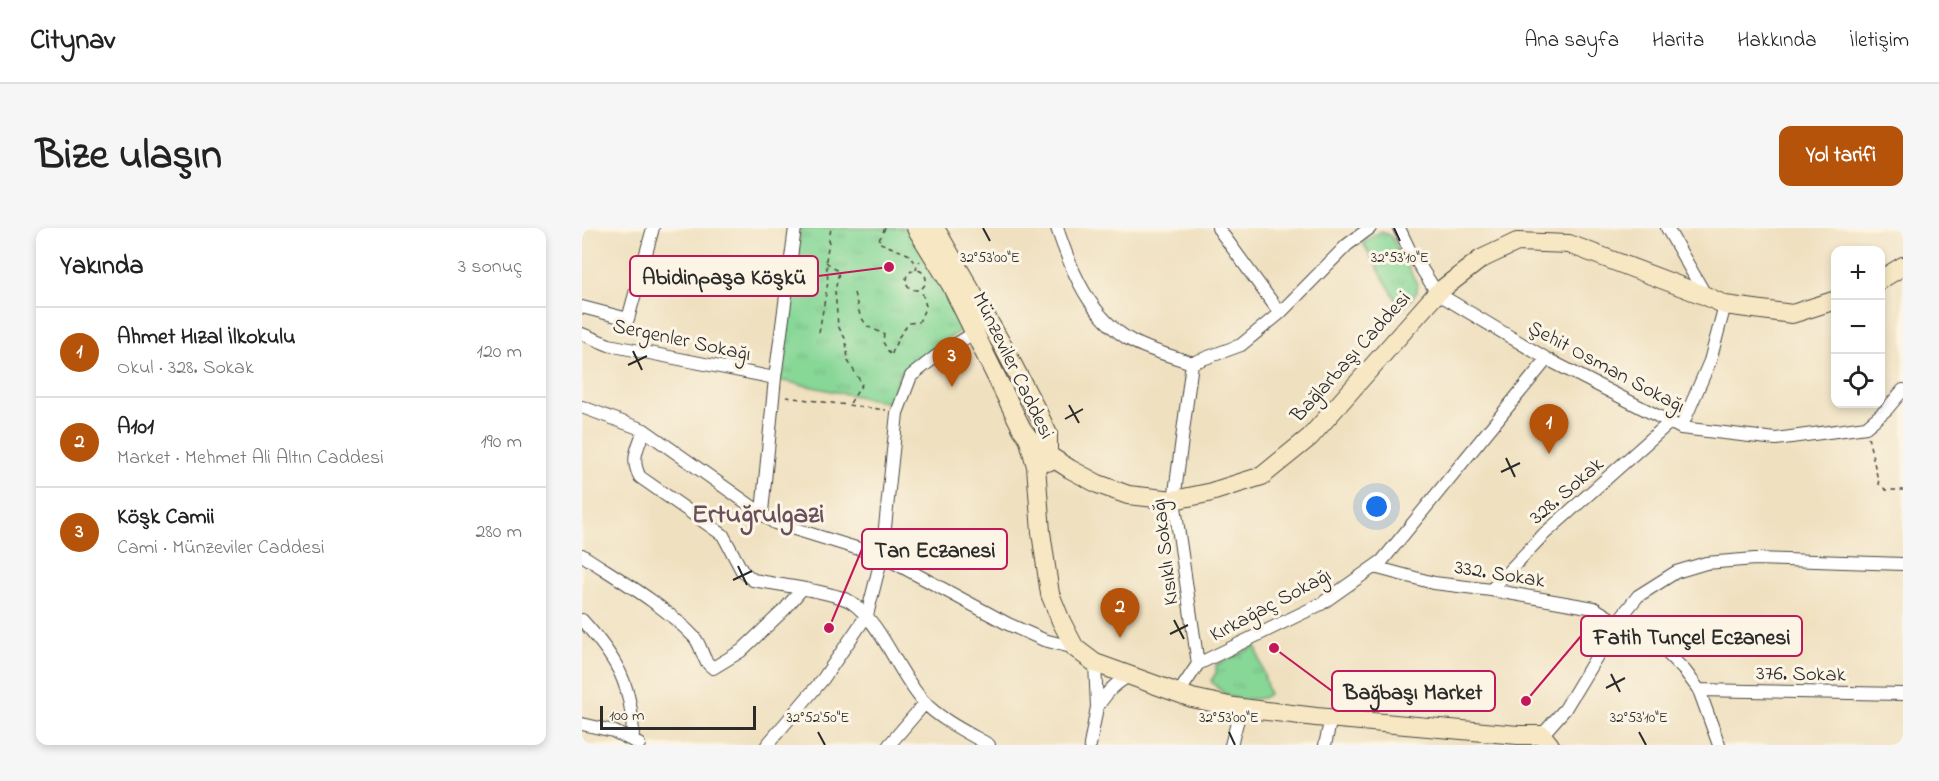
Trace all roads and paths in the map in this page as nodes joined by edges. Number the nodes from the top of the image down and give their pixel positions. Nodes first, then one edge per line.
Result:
1 (653, 228) edge
2 (795, 228) edge
3 (831, 228) edge
4 (885, 228) edge
5 (916, 228) edge
6 (935, 228) edge
7 (1057, 228) edge
8 (1218, 228) edge
9 (1370, 228) edge
10 (1399, 228) edge
11 (1667, 228) edge
12 (826, 262) junction
13 (917, 264) dead end
14 (1903, 266) edge
15 (1885, 277) edge
16 (921, 289) junction
17 (854, 293) dead end
18 (1437, 293) junction
19 (1706, 296) junction
20 (1831, 302) edge
21 (1725, 305) junction
22 (582, 307) edge
23 (1280, 313) junction
24 (819, 332) dead end
25 (974, 333) junction
26 (582, 334) edge
27 (1546, 359) junction
28 (1192, 363) junction
29 (775, 378) junction
30 (1903, 390) edge
31 (774, 395) junction
32 (849, 405) junction
33 (582, 406) edge
34 (897, 413) junction
35 (1676, 425) junction
36 (1866, 427) junction
37 (644, 430) junction
38 (1048, 434) junction
39 (1028, 437) junction
40 (1048, 454) junction
41 (1070, 469) junction
42 (1047, 475) junction
43 (1098, 484) junction
44 (1903, 490) edge
45 (1174, 500) junction
46 (762, 512) junction
47 (1041, 532) junction
48 (582, 555) edge
49 (882, 556) junction
50 (1903, 564) edge
51 (1374, 567) junction
52 (801, 590) junction
53 (1491, 590) junction
54 (867, 615) junction
55 (582, 620) edge
56 (1618, 621) junction
57 (1075, 648) junction
58 (1095, 663) junction
59 (1198, 664) junction
60 (1130, 676) junction
61 (1699, 690) junction
62 (1178, 694) junction
63 (1903, 694) edge
64 (925, 703) junction
65 (1097, 707) junction
66 (1241, 708) junction
67 (1330, 718) junction
68 (582, 724) edge
69 (1546, 740) edge
70 (636, 743) edge
71 (767, 745) edge
72 (889, 745) edge
73 (989, 745) edge
74 (1090, 745) edge
75 (1231, 745) edge
76 (1326, 745) edge
77 (1719, 745) edge

1 - 22 street
2 - 29 street
3 - 12 path
4 - 13 path
5 - 25 street, Münzeviler Caddesi
6 - 38 street, Münzeviler Caddesi
7 - 28 street
8 - 23 street
9 - 23 street
10 - 18 street, Şehit Osman Sokağı
11 - 19 street
12 - 24 path
12 - 32 path
14 - 15 street
16 - 16 path
16 - 17 path
18 - 19 street, Bağlarbaşı Caddesi
18 - 27 street, Şehit Osman Sokağı
18 - 45 street, Bağlarbaşı Caddesi
19 - 21 street, Bağlarbaşı Caddesi
20 - 21 street, Bağlarbaşı Caddesi
21 - 35 street
23 - 28 street
25 - 34 street
25 - 39 street, Münzeviler Caddesi
26 - 29 street, Sergenler Sokağı
27 - 35 street, Şehit Osman Sokağı
27 - 51 street, Kırkağaç Sokağı
28 - 45 street, Kısıklı Sokağı
29 - 31 street
30 - 36 street
31 - 32 path
31 - 46 street
32 - 34 path
33 - 37 street
34 - 49 street
35 - 36 street, Şehit Osman Sokağı
35 - 53 street, 328. Sokak
36 - 44 path
37 - 46 street
37 - 52 street
38 - 39 street
38 - 40 street, Münzeviler Caddesi
38 - 43 street, Bağlarbaşı Caddesi
39 - 40 street, Bağlarbaşı Caddesi
39 - 47 street, Münzeviler Caddesi
40 - 41 street, Bağlarbaşı Caddesi
40 - 42 street, Münzeviler Caddesi
41 - 42 street
41 - 43 street, Bağlarbaşı Caddesi
42 - 47 street, Münzeviler Caddesi
43 - 45 street, Bağlarbaşı Caddesi
45 - 59 street, Kısıklı Sokağı
46 - 49 street
47 - 57 street, Münzeviler Caddesi
48 - 52 street
49 - 54 street
49 - 57 street
50 - 56 street
51 - 53 street, 332. Sokak
51 - 59 street, Kırkağaç Sokağı
52 - 54 street
53 - 56 street, 332. Sokak
54 - 64 street
54 - 71 street
55 - 70 street
56 - 61 street, 332. Sokak
56 - 69 street
57 - 58 street, Münzeviler Caddesi
58 - 60 street, Münzeviler Caddesi
58 - 65 street
59 - 62 street, Kırkağaç Sokağı
60 - 62 street, Münzeviler Caddesi
60 - 65 street
61 - 63 street, 376. Sokak
61 - 77 street
62 - 66 street, Münzeviler Caddesi
64 - 72 street
64 - 73 street
65 - 74 street
66 - 67 street, Münzeviler Caddesi
66 - 75 street
67 - 69 street, Münzeviler Caddesi
67 - 76 street
68 - 70 street

